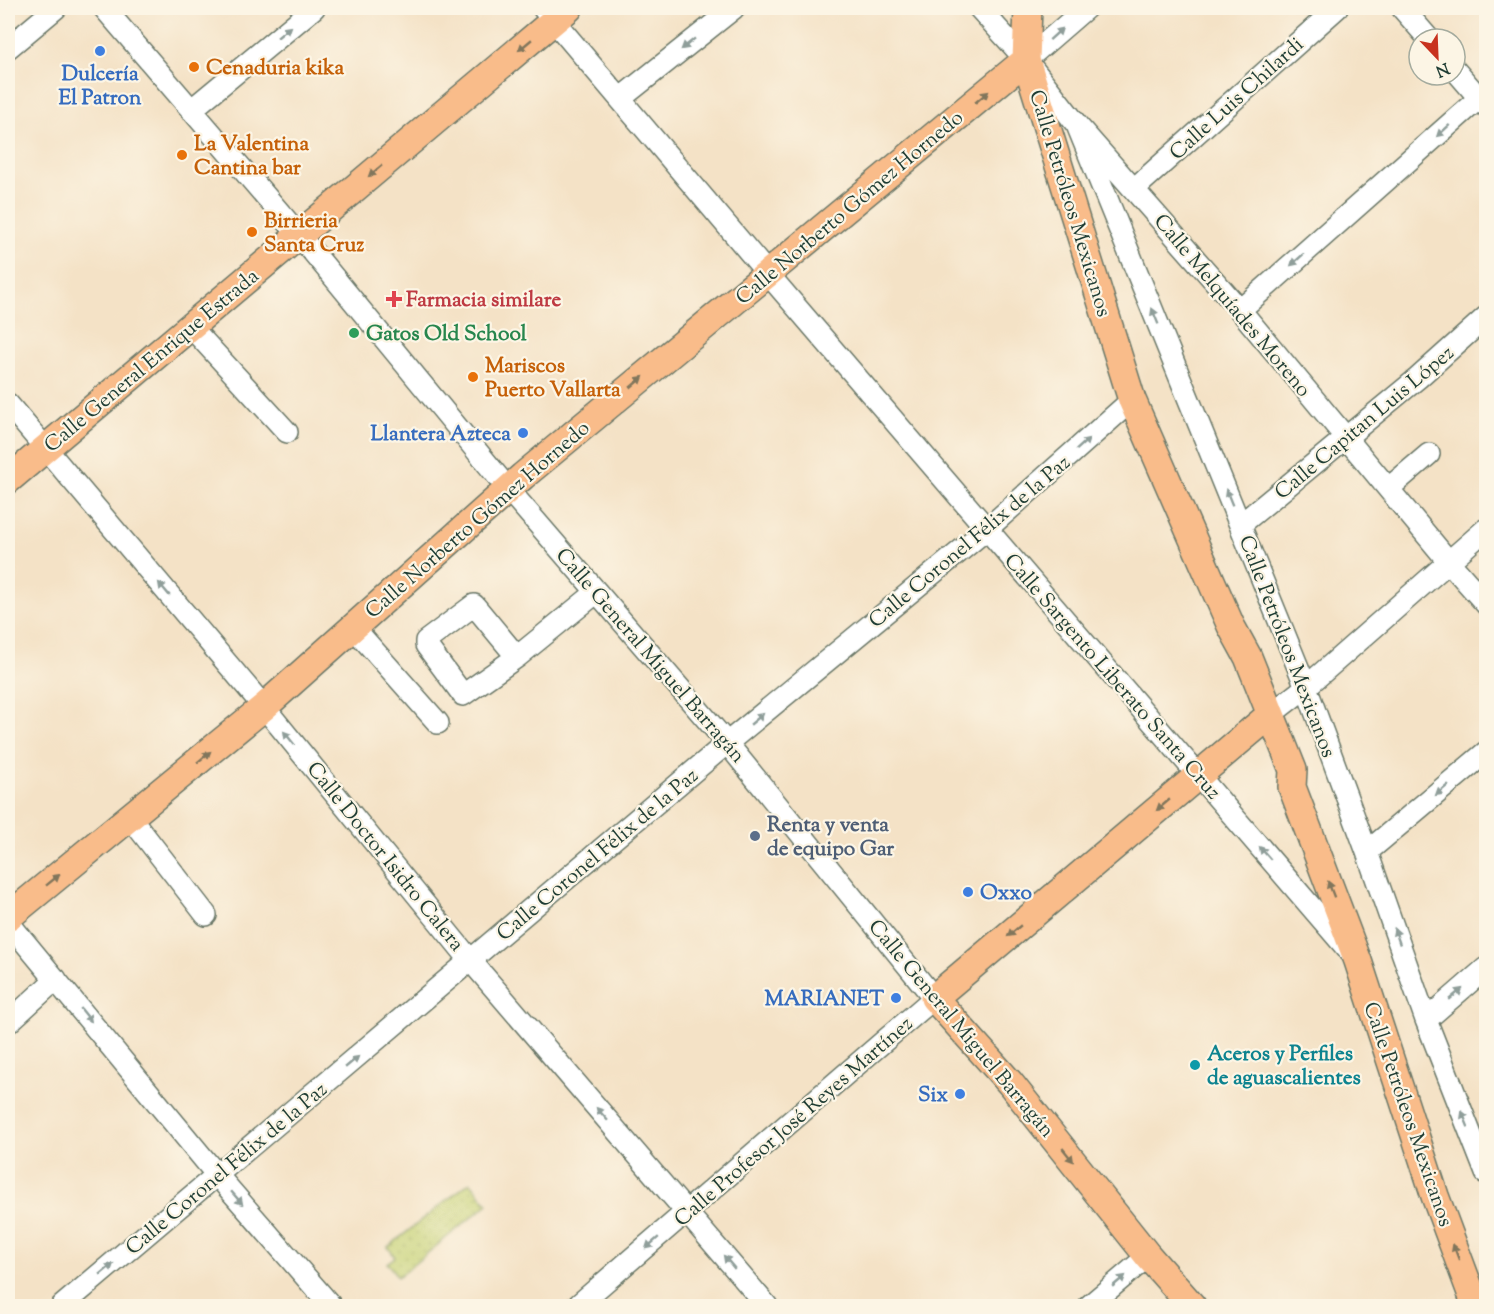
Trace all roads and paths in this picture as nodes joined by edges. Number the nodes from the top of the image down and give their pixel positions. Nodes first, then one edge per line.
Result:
1 (56, 8) edge
2 (104, 8) edge
3 (314, 8) edge
4 (734, 8) edge
5 (979, 8) edge
6 (1028, 8) edge
7 (1086, 8) edge
8 (1337, 8) edge
9 (1402, 8) edge
10 (555, 12) edge
11 (1419, 27) edge
12 (8, 48) edge
13 (1026, 60) junction
14 (1467, 82) edge
15 (621, 98) junction
16 (1484, 99) edge
17 (191, 110) junction
18 (1077, 125) junction
19 (1134, 189) junction
20 (299, 235) junction
21 (768, 274) junction
22 (1240, 310) junction
23 (1486, 317) edge
24 (190, 327) junction
25 (1132, 400) junction
26 (8, 404) edge
27 (287, 432) dead end
28 (1346, 438) junction
29 (45, 449) junction
30 (1430, 454) dead end
31 (8, 480) edge
32 (1389, 488) junction
33 (508, 489) junction
34 (1240, 525) junction
35 (1486, 529) edge
36 (987, 530) junction
37 (1449, 562) junction
38 (597, 592) junction
39 (1486, 603) edge
40 (353, 627) junction
41 (517, 657) dead end
42 (1306, 687) junction
43 (264, 707) junction
44 (1262, 720) junction
45 (438, 723) dead end
46 (727, 743) junction
47 (1486, 752) edge
48 (1198, 775) junction
49 (130, 817) junction
50 (1367, 852) junction
51 (206, 915) dead end
52 (8, 917) edge
53 (8, 922) edge
54 (471, 961) junction
55 (1358, 961) junction
56 (1486, 968) edge
57 (56, 979) junction
58 (934, 998) junction
59 (1426, 1020) junction
60 (8, 1023) edge
61 (1486, 1173) edge
62 (217, 1175) junction
63 (687, 1213) junction
64 (1148, 1256) junction
65 (62, 1306) edge
66 (331, 1306) edge
67 (577, 1306) edge
68 (766, 1306) edge
69 (1089, 1306) edge
70 (1192, 1306) edge
71 (1476, 1306) edge

1 - 12 street
2 - 17 street, Calle General Miguel Barragán
17 -> 3 street
4 -> 15 street
5 - 13 street, Calle Melquíades Moreno
6 - 13 main road, Calle Petróleos Mexicanos
13 -> 7 street, Calle Norberto Gómez Hornedo
8 - 19 street, Calle Luis Chilardi
9 - 11 street
10 - 15 street, Calle Sargento Liberato Santa Cruz
10 -> 20 main road, Calle General Enrique Estrada
13 - 18 street, Calle Melquíades Moreno
21 -> 13 main road, Calle Norberto Gómez Hornedo
13 - 25 main road, Calle Petróleos Mexicanos
14 - 16 street
15 - 21 street, Calle Sargento Liberato Santa Cruz
16 -> 22 street
17 - 20 street, Calle General Miguel Barragán
18 - 19 street, Calle Melquíades Moreno
34 -> 18 street, Calle Petróleos Mexicanos
19 - 22 street, Calle Melquíades Moreno
20 - 24 main road, Calle General Enrique Estrada
20 - 33 street, Calle General Miguel Barragán
33 -> 21 main road, Calle Norberto Gómez Hornedo
21 - 36 street, Calle Sargento Liberato Santa Cruz
22 - 28 street, Calle Melquíades Moreno
23 - 28 street, Calle Capitan Luis López
24 - 27 street
24 - 29 main road, Calle General Enrique Estrada
36 -> 25 street, Calle Coronel Félix de la Paz
25 - 44 main road, Calle Petróleos Mexicanos
26 - 29 street, Calle Doctor Isidro Calera
28 - 32 street, Calle Melquíades Moreno
28 - 34 street, Calle Capitan Luis López
29 - 31 main road, Calle General Enrique Estrada
43 -> 29 street, Calle Doctor Isidro Calera
30 - 32 street
32 - 37 street, Calle Melquíades Moreno
33 - 38 street, Calle General Miguel Barragán
33 - 40 main road, Calle Norberto Gómez Hornedo
34 - 42 street, Calle Petróleos Mexicanos
35 - 37 street, Calle Profesor José Reyes Martínez
46 -> 36 street, Calle Coronel Félix de la Paz
36 - 48 street, Calle Sargento Liberato Santa Cruz
37 - 39 street, Calle Melquíades Moreno
37 - 42 street, Calle Profesor José Reyes Martínez
38 - 41 street
38 - 46 street, Calle General Miguel Barragán
40 - 43 main road, Calle Norberto Gómez Hornedo
40 - 45 street
42 - 44 street, Calle Profesor José Reyes Martínez
42 - 50 street, Calle Petróleos Mexicanos
49 -> 43 main road, Calle Norberto Gómez Hornedo
54 -> 43 street, Calle Doctor Isidro Calera
44 - 48 main road, Calle Profesor José Reyes Martínez
55 -> 44 main road, Calle Petróleos Mexicanos
46 - 54 street, Calle Coronel Félix de la Paz
46 - 58 street, Calle General Miguel Barragán
47 -> 50 street
55 -> 48 street, Calle Sargento Liberato Santa Cruz
48 -> 58 main road, Calle Profesor José Reyes Martínez
49 - 51 street
52 -> 49 main road, Calle Norberto Gómez Hornedo
59 -> 50 street, Calle Petróleos Mexicanos
53 - 57 street
62 -> 54 street, Calle Coronel Félix de la Paz
63 -> 54 street, Calle Doctor Isidro Calera
71 -> 55 main road, Calle Petróleos Mexicanos
59 -> 56 street
57 - 60 street
57 -> 62 street
58 - 63 street, Calle Profesor José Reyes Martínez
58 -> 64 main road, Calle General Miguel Barragán
61 -> 59 street, Calle Petróleos Mexicanos
65 -> 62 street, Calle Coronel Félix de la Paz
62 -> 66 street
63 -> 67 street, Calle Profesor José Reyes Martínez
68 -> 63 street, Calle Doctor Isidro Calera
69 -> 64 street
64 - 70 main road, Calle General Miguel Barragán

